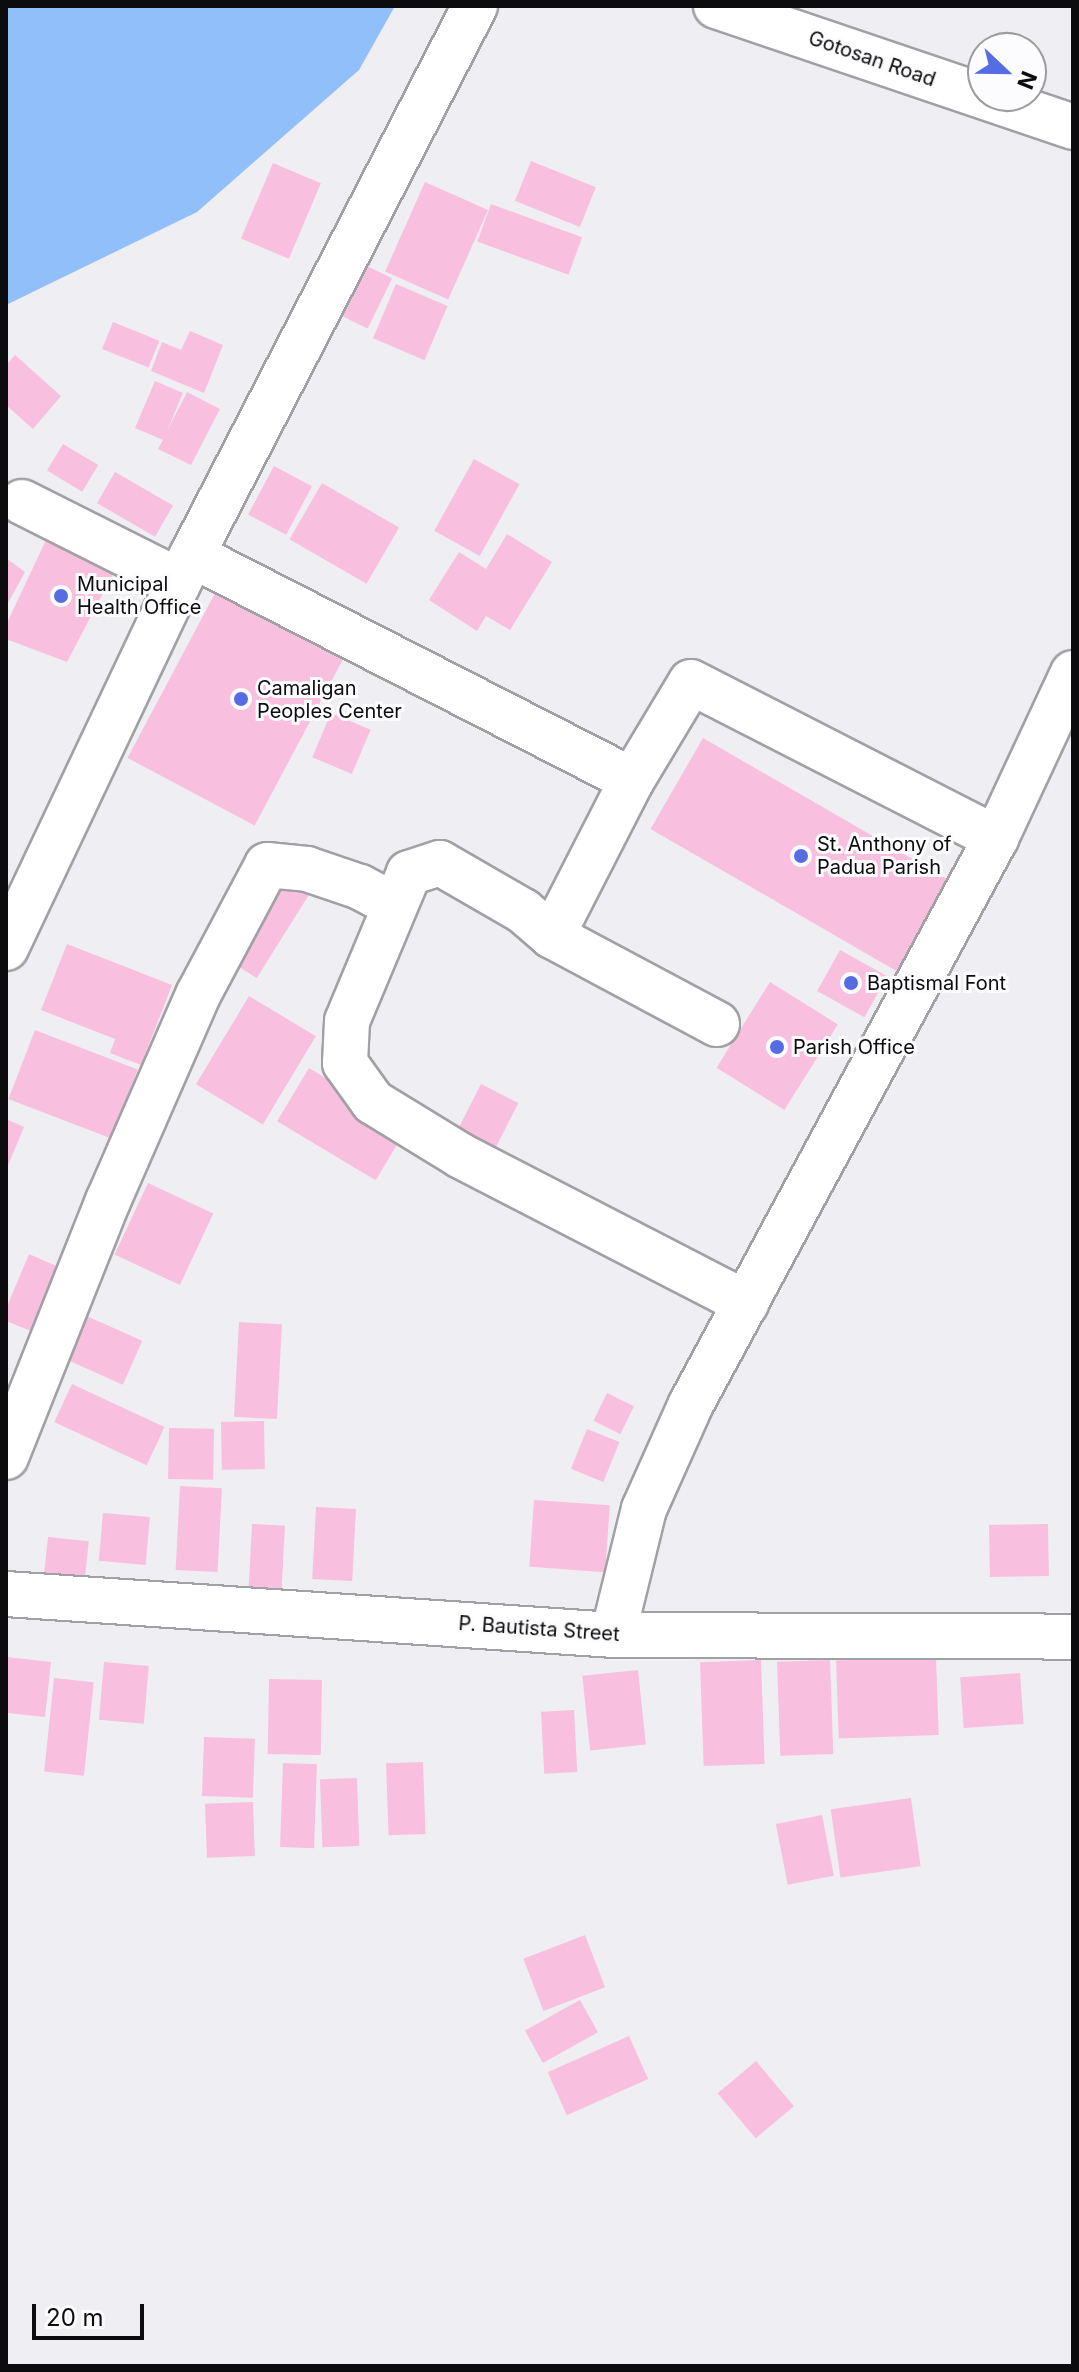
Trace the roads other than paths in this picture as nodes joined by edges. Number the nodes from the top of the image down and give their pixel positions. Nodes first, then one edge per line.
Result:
1 (475, 6) edge
2 (716, 6) edge
3 (1073, 127) edge
4 (22, 502) dead end
5 (185, 568) junction
6 (1073, 673) edge
7 (632, 780) junction
8 (996, 838) junction
9 (394, 905) junction
10 (552, 936) junction
11 (6, 948) edge
12 (717, 1024) dead end
13 (746, 1303) junction
14 (6, 1457) edge
15 (6, 1594) edge
16 (613, 1635) junction
17 (1073, 1637) edge

1 - 5 street
2 - 3 street, Gotosan Road
4 - 5 street
5 - 7 street
5 - 11 street
6 - 8 street
7 - 8 street
7 - 10 street
8 - 13 street
9 - 10 street
9 - 13 street
9 - 14 street
10 - 12 street
13 - 16 street
15 - 16 street, P. Bautista Street
16 - 17 street, P. Bautista Street

